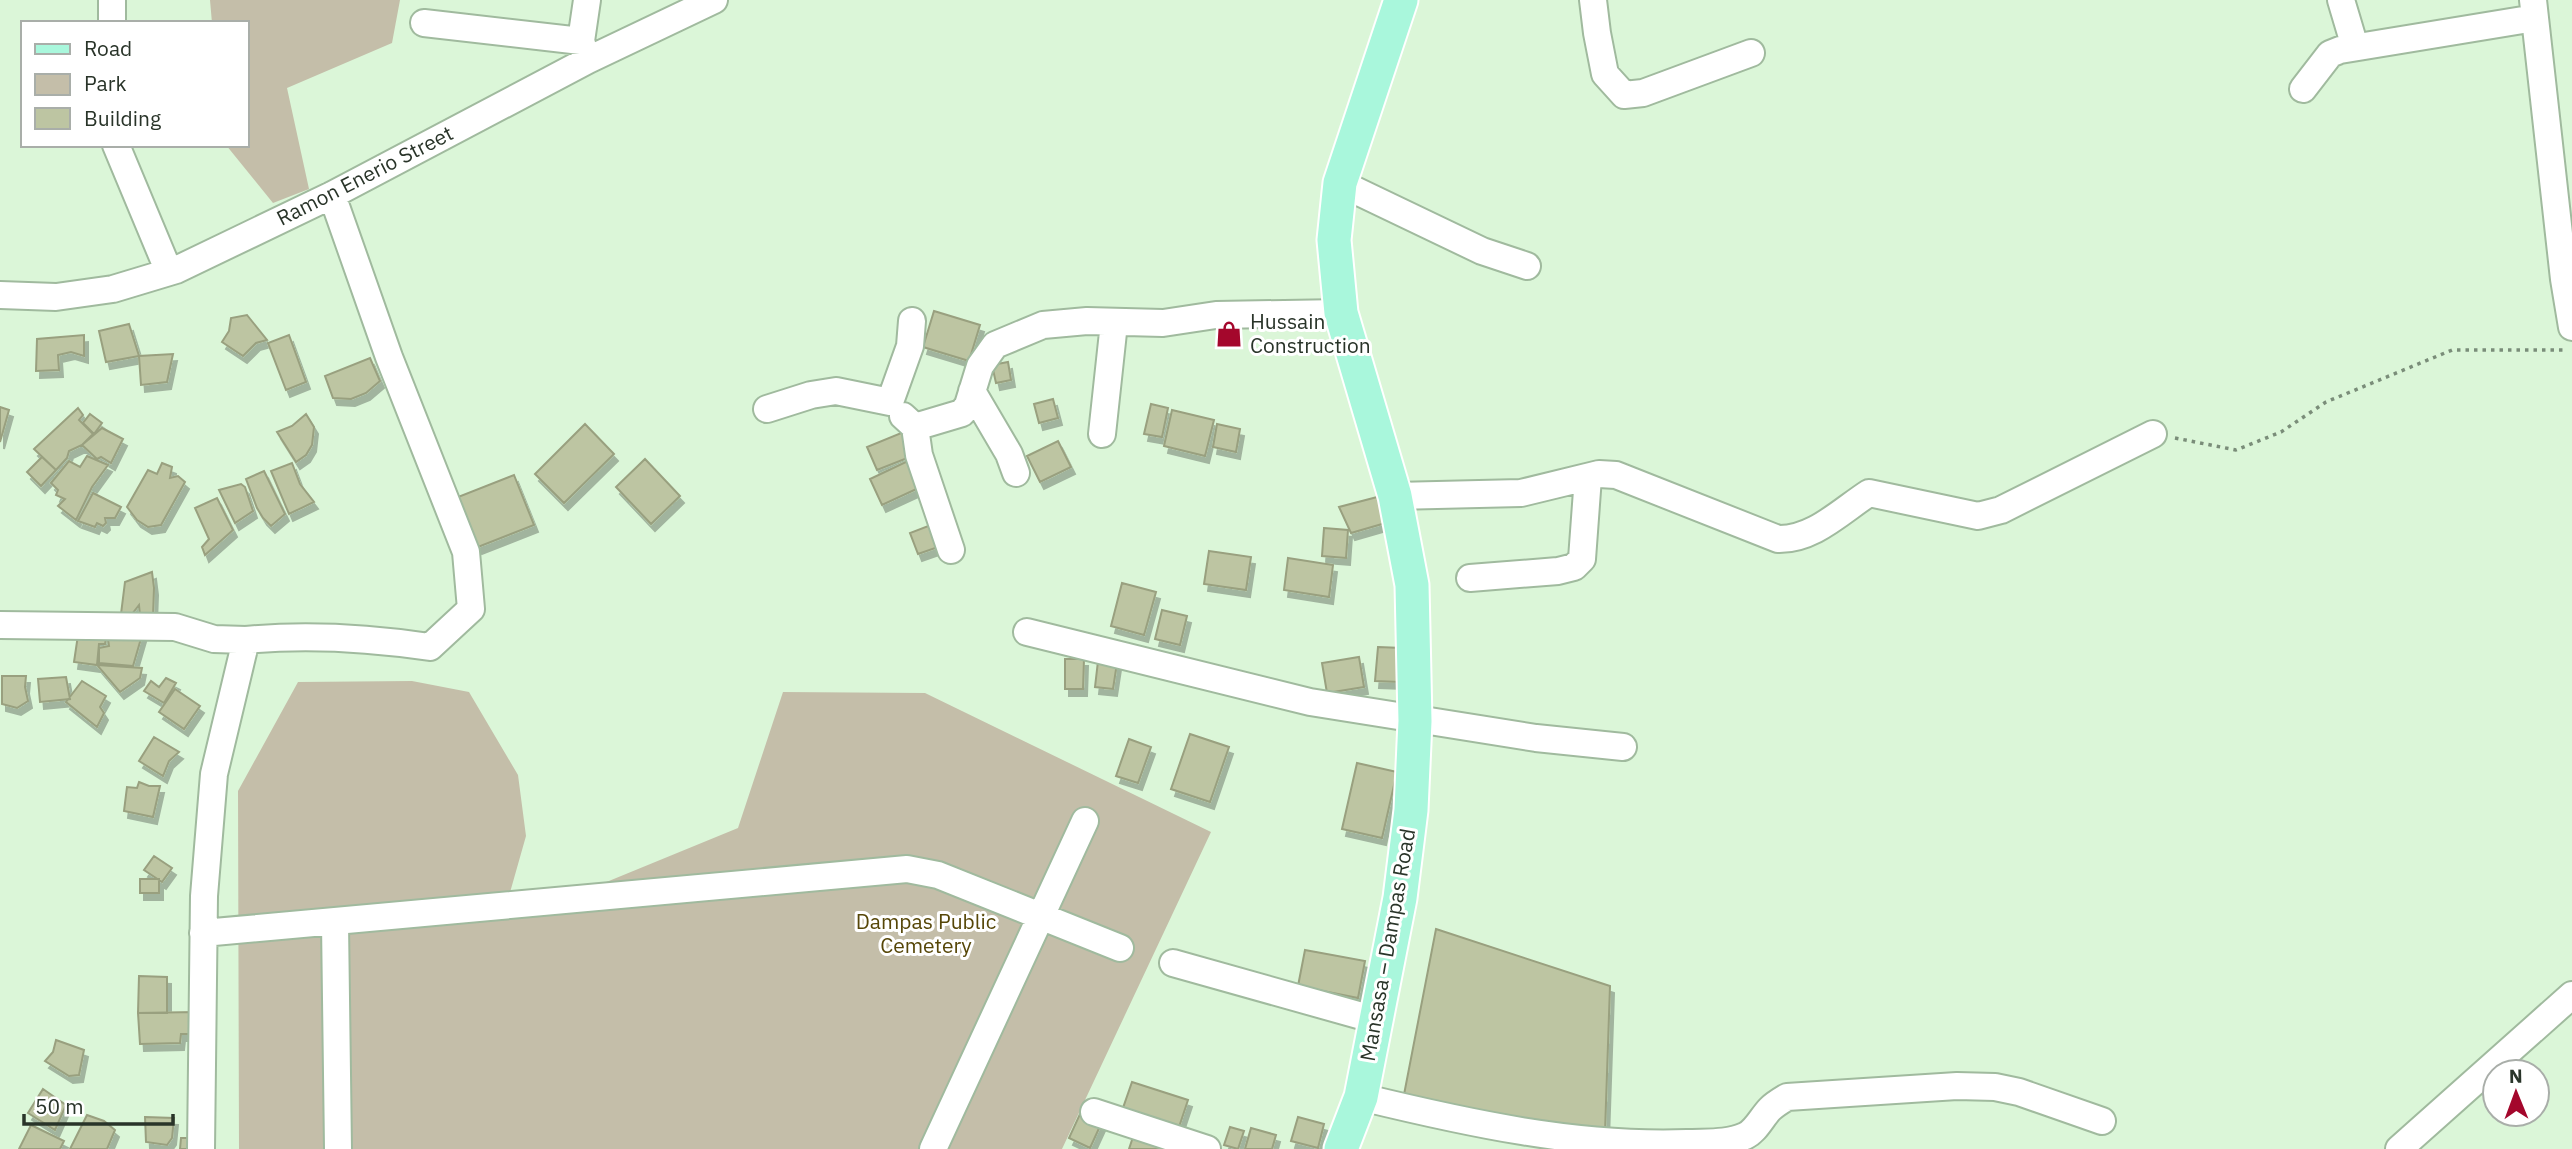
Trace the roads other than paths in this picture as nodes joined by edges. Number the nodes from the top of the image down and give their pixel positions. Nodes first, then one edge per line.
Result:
1 (112, 0) edge
2 (587, 0) edge
3 (715, 0) edge
4 (1401, 0) edge
5 (1593, 0) edge
6 (2341, 0) edge
7 (2534, 9) edge
8 (112, 21) edge
9 (425, 23) dead end
10 (2355, 47) junction
11 (584, 51) junction
12 (1751, 53) dead end
13 (2303, 89) dead end
14 (117, 147) edge
15 (1340, 183) junction
16 (332, 195) junction
17 (1527, 266) dead end
18 (169, 272) junction
19 (2568, 279) edge
20 (0, 295) edge
21 (1341, 313) junction
22 (912, 321) dead end
23 (1114, 323) junction
24 (2572, 327) edge
25 (972, 391) junction
26 (890, 402) junction
27 (767, 410) dead end
28 (915, 427) junction
29 (1102, 434) dead end
30 (2152, 434) road end
31 (1016, 473) dead end
32 (1588, 477) junction
33 (1395, 496) junction
34 (951, 550) dead end
35 (1469, 578) dead end
36 (0, 625) edge
37 (1027, 632) dead end
38 (246, 640) junction
39 (1415, 720) junction
40 (1623, 747) dead end
41 (1084, 821) dead end
42 (1041, 916) junction
43 (335, 923) junction
44 (204, 933) junction
45 (1120, 948) dead end
46 (1173, 962) dead end
47 (2572, 995) edge
48 (1376, 1020) junction
49 (1361, 1097) junction
50 (1094, 1112) dead end
51 (2102, 1121) dead end
52 (201, 1149) edge
53 (338, 1149) edge
54 (933, 1149) edge
55 (1207, 1149) edge
56 (1341, 1149) edge
57 (2399, 1149) edge

1 - 8 street
2 - 11 street
3 - 11 street, Ramon Enerio Street
4 - 15 main road, Mansasa – Dampas Road
5 - 12 street
6 - 10 street
7 - 10 street
7 - 19 street
9 - 11 street
10 - 13 street
11 - 16 street, Ramon Enerio Street
14 - 18 street
15 - 17 street
15 - 21 main road, Mansasa – Dampas Road
16 - 18 street, Ramon Enerio Street
16 - 38 street
18 - 20 street, Ramon Enerio Street
19 - 24 street
21 - 23 street
21 - 33 main road, Mansasa – Dampas Road
22 - 26 street
23 - 25 street
23 - 29 street
25 - 28 street
25 - 31 street
26 - 27 street
26 - 28 street
28 - 34 street
30 - 32 street
32 - 33 street
32 - 35 street
33 - 39 main road, Mansasa – Dampas Road
36 - 38 street
37 - 39 street
38 - 44 street
39 - 40 street
39 - 48 main road, Mansasa – Dampas Road
41 - 42 street
42 - 43 street
42 - 45 street
42 - 54 street
43 - 44 street
43 - 53 street
44 - 52 street
46 - 48 street
47 - 57 street
48 - 49 main road, Mansasa – Dampas Road
49 - 51 street
49 - 56 main road, Mansasa – Dampas Road
50 - 55 street

